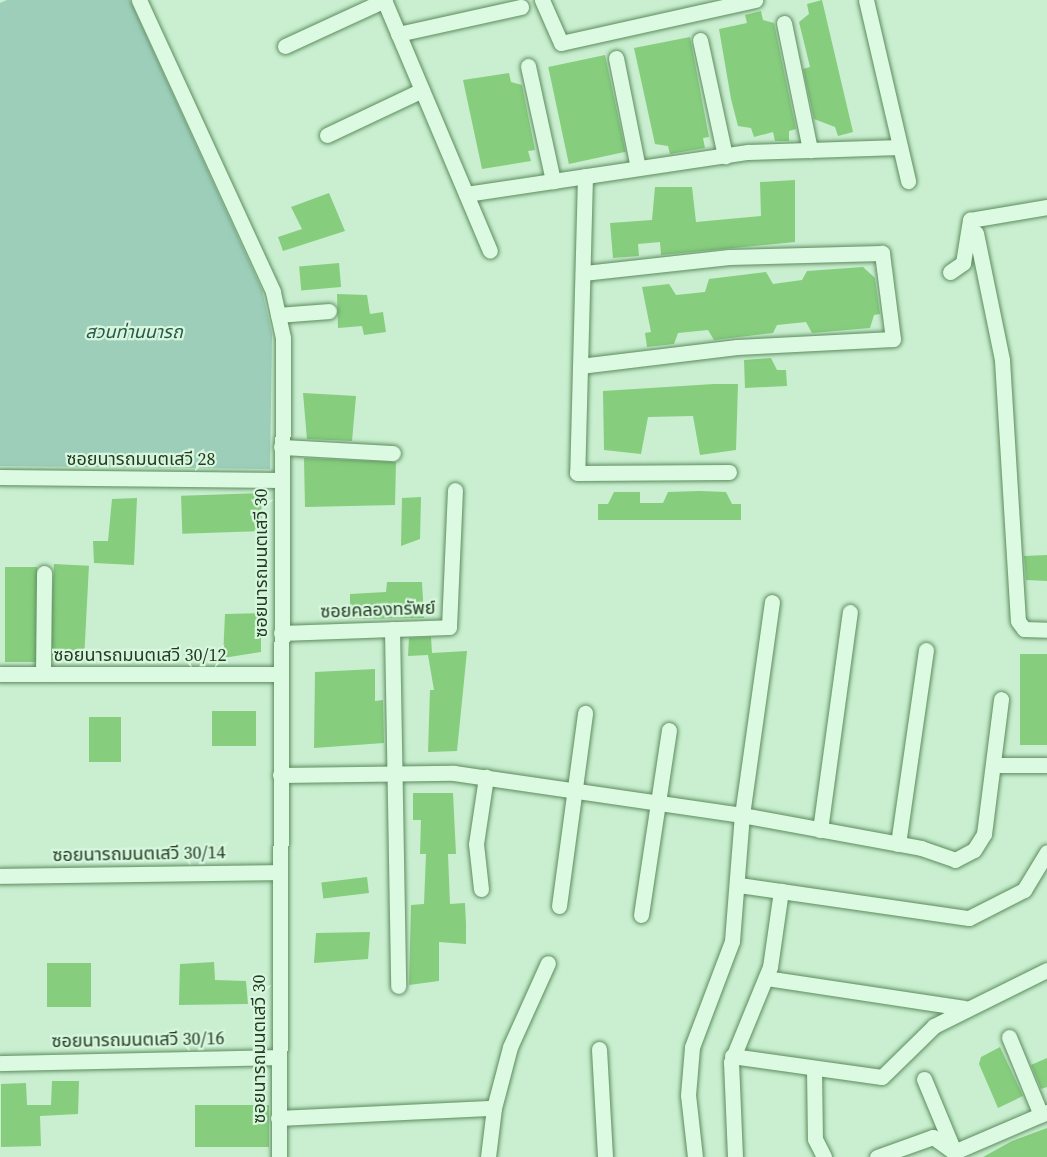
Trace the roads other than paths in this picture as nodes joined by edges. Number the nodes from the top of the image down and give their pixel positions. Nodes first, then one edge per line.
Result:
1 (139, 0) edge
2 (384, 0) edge
3 (542, 0) edge
4 (755, 0) edge
5 (866, 0) edge
6 (521, 7) dead end
7 (784, 23) dead end
8 (398, 34) junction
9 (700, 40) dead end
10 (285, 46) dead end
11 (616, 58) dead end
12 (528, 66) dead end
13 (422, 90) junction
14 (327, 135) dead end
15 (900, 147) junction
16 (810, 150) junction
17 (725, 156) junction
18 (638, 168) junction
19 (585, 176) junction
20 (554, 181) junction
21 (908, 181) dead end
22 (466, 194) junction
23 (1047, 207) edge
24 (976, 233) dead end
25 (490, 251) dead end
26 (950, 272) dead end
27 (583, 273) junction
28 (329, 311) dead end
29 (278, 315) junction
30 (580, 366) junction
31 (281, 447) junction
32 (393, 453) dead end
33 (729, 472) dead end
34 (0, 477) edge
35 (281, 480) junction
36 (455, 490) dead end
37 (44, 573) dead end
38 (772, 602) dead end
39 (850, 612) dead end
40 (392, 629) junction
41 (1047, 630) edge
42 (281, 633) junction
43 (926, 650) dead end
44 (0, 674) edge
45 (43, 674) junction
46 (279, 674) junction
47 (1001, 699) dead end
48 (585, 713) dead end
49 (669, 730) dead end
50 (993, 765) junction
51 (1047, 765) edge
52 (394, 774) junction
53 (280, 775) junction
54 (486, 777) junction
55 (575, 790) junction
56 (658, 803) junction
57 (742, 815) junction
58 (820, 830) junction
59 (898, 844) junction
60 (1047, 852) edge
61 (279, 872) junction
62 (0, 876) edge
63 (739, 885) junction
64 (481, 889) dead end
65 (781, 891) junction
66 (559, 906) dead end
67 (641, 915) dead end
68 (548, 963) dead end
69 (1047, 970) edge
70 (766, 978) junction
71 (398, 986) dead end
72 (964, 1008) junction
73 (1009, 1037) dead end
74 (599, 1050) dead end
75 (732, 1056) junction
76 (276, 1057) junction
77 (0, 1063) edge
78 (814, 1069) junction
79 (924, 1079) dead end
80 (494, 1108) junction
81 (1044, 1114) edge
82 (278, 1118) junction
83 (954, 1152) junction
84 (279, 1157) edge
85 (488, 1157) edge
86 (605, 1157) edge
87 (695, 1157) edge
88 (735, 1157) edge
89 (824, 1157) edge
90 (877, 1157) edge

1 - 29 street, ซอยนารถมนตเสวี 30
2 - 8 street
2 - 10 street
3 - 4 street
5 - 15 street
6 - 8 street
7 - 16 street
8 - 13 street
9 - 17 street
11 - 18 street
12 - 20 street
13 - 14 street
13 - 22 street
15 - 16 street
15 - 21 street
16 - 17 street
17 - 18 street
18 - 19 street
19 - 20 street
19 - 27 street
20 - 22 street
22 - 25 street
23 - 26 street
24 - 41 street
27 - 30 street
27 - 30 street
28 - 29 street
29 - 31 street, ซอยนารถมนตเสวี 30
30 - 33 street
31 - 32 street
31 - 35 street, ซอยนารถมนตเสวี 30
34 - 35 street, ซอยนารถมนตเสวี 28
35 - 42 street, ซอยนารถมนตเสวี 30
36 - 40 street, ซอยคลองทรัพย์
37 - 45 street
38 - 57 street
39 - 58 street
40 - 42 street, ซอยคลองทรัพย์
40 - 52 street
42 - 46 street, ซอยนารถมนตเสวี 30
43 - 59 street
44 - 45 street, ซอยนารถมนตเสวี 30/12
45 - 46 street, ซอยนารถมนตเสวี 30/12
46 - 53 street, ซอยนารถมนตเสวี 30
47 - 50 street
48 - 55 street
49 - 56 street
50 - 51 street
50 - 59 street
52 - 53 street
52 - 54 street
52 - 71 street
53 - 61 street, ซอยนารถมนตเสวี 30
54 - 55 street
54 - 64 street
55 - 56 street
55 - 66 street
56 - 57 street
56 - 67 street
57 - 58 street
57 - 63 street
58 - 59 street
60 - 65 street
61 - 62 street, ซอยนารถมนตเสวี 30/14
61 - 76 street, ซอยนารถมนตเสวี 30
63 - 65 street
63 - 87 street
65 - 70 street
68 - 80 street
69 - 72 street
70 - 72 street
70 - 75 street
72 - 78 street
73 - 81 street
74 - 86 street
75 - 78 street
75 - 88 street
76 - 77 street, ซอยนารถมนตเสวี 30/16
76 - 82 street, ซอยนารถมนตเสวี 30
78 - 89 street
79 - 83 street
80 - 82 street
80 - 85 street
81 - 83 street
82 - 84 street, ซอยนารถมนตเสวี 30
83 - 90 street

